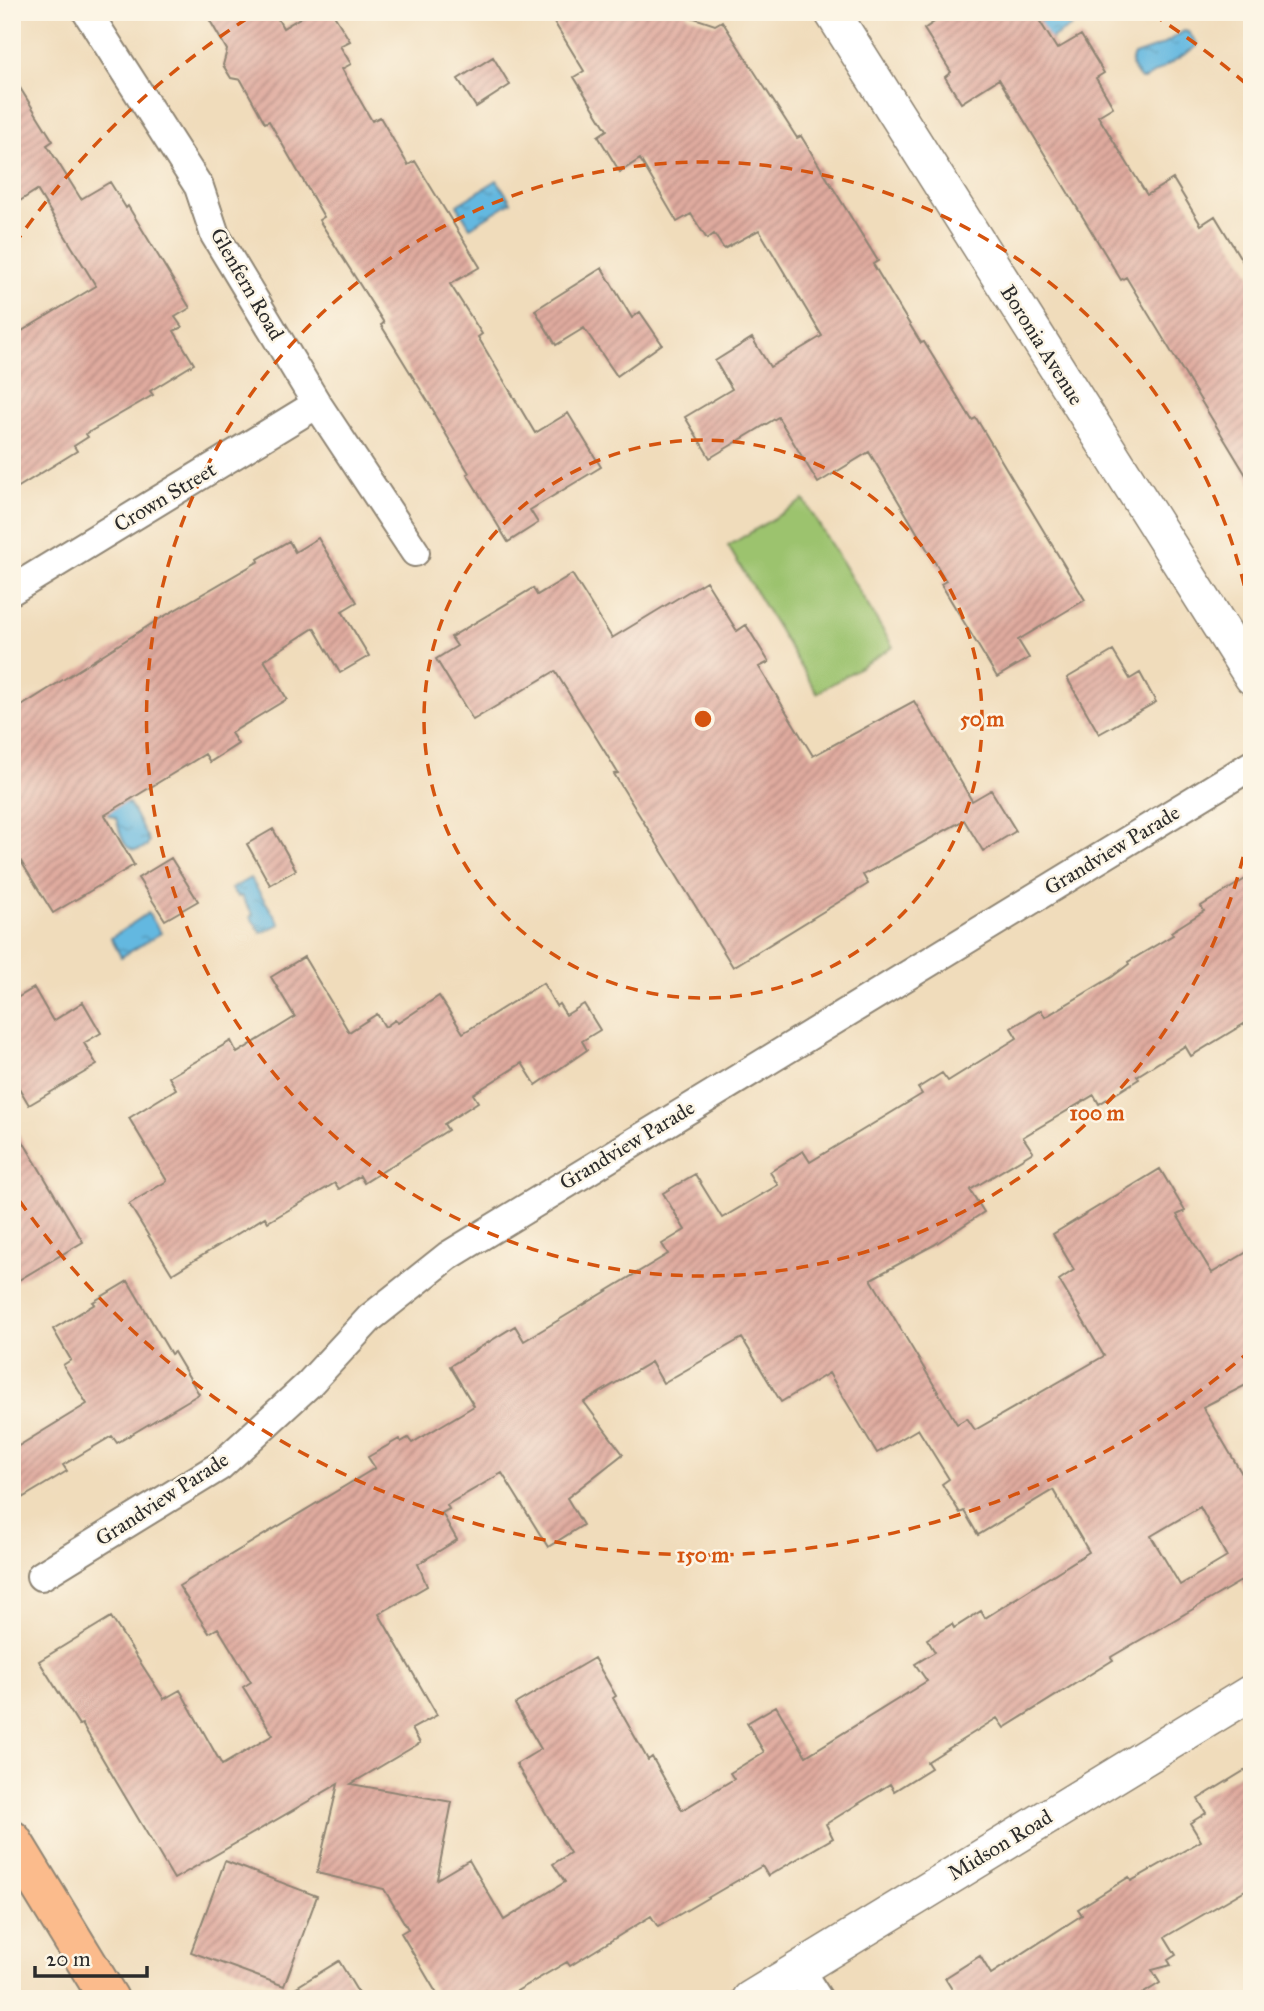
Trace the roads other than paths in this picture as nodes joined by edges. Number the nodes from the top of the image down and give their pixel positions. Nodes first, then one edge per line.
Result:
1 (87, 12) edge
2 (832, 12) edge
3 (317, 404) junction
4 (415, 552) dead end
5 (12, 590) edge
6 (1252, 677) edge
7 (1252, 765) edge
8 (41, 1576) dead end
9 (1252, 1692) edge
10 (12, 1840) edge
11 (798, 1968) junction
12 (109, 1999) edge
13 (750, 1999) edge
14 (818, 1999) edge

1 - 3 street, Glenfern Road
2 - 6 street, Boronia Avenue
3 - 4 street, Glenfern Road
3 - 5 street, Crown Street
7 - 8 street, Grandview Parade
9 - 11 street, Midson Road
10 - 12 main road
11 - 13 street, Midson Road
11 - 14 street

